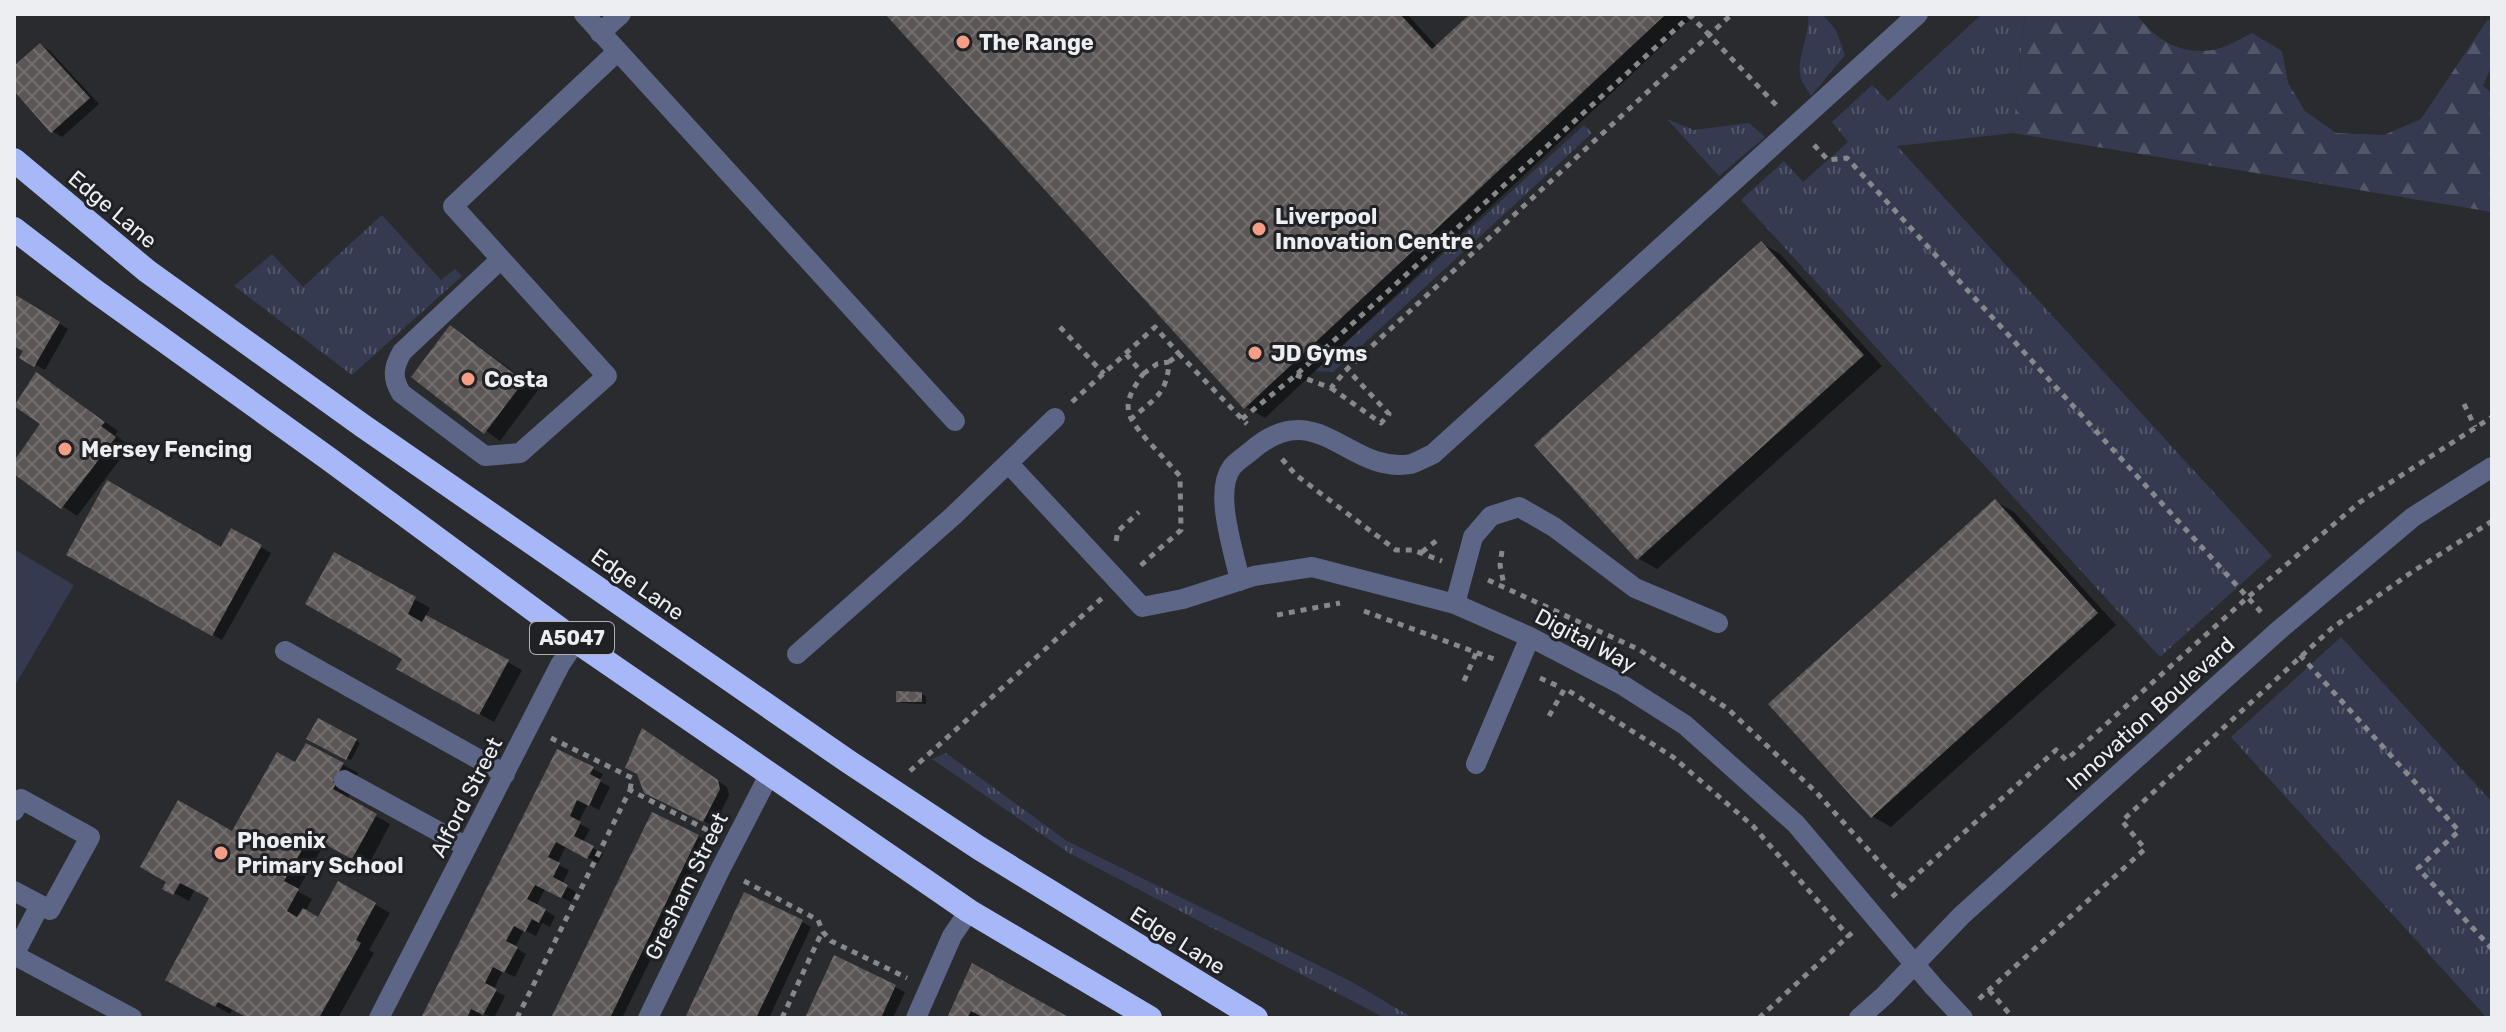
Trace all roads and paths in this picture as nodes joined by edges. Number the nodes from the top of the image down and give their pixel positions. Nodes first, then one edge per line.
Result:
1 (584, 14) edge
2 (621, 14) edge
3 (1691, 14) edge
4 (1732, 14) edge
5 (1918, 14) edge
6 (600, 33) junction
7 (1709, 34) junction
8 (618, 51) junction
9 (1796, 126) junction
10 (14, 160) edge
11 (14, 229) edge
12 (501, 259) junction
13 (1060, 327) dead end
14 (1126, 354) junction
15 (1179, 354) junction
16 (1169, 362) junction
17 (1347, 369) junction
18 (1104, 374) junction
19 (1143, 374) junction
20 (1296, 375) junction
21 (1331, 388) junction
22 (2464, 404) dead end
23 (2492, 417) edge
24 (1055, 418) joint
25 (955, 421) dead end
26 (1129, 421) junction
27 (2475, 427) junction
28 (1009, 464) junction
29 (2492, 467) edge
30 (2492, 521) edge
31 (1436, 541) dead end
32 (1502, 551) dead end
33 (1421, 552) dead end
34 (1240, 581) junction
35 (1119, 583) junction
36 (1504, 586) dead end
37 (2247, 598) junction
38 (1455, 604) junction
39 (1277, 615) dead end
40 (2266, 618) dead end
41 (1718, 623) dead end
42 (1530, 637) junction
43 (576, 641) junction
44 (2292, 646) dead end
45 (285, 651) dead end
46 (1477, 651) junction
47 (797, 654) dead end
48 (2301, 657) junction
49 (1516, 668) junction
50 (1464, 681) dead end
51 (1565, 688) junction
52 (1549, 716) dead end
53 (529, 726) junction
54 (1476, 764) dead end
55 (505, 774) junction
56 (769, 775) junction
57 (344, 780) dead end
58 (891, 787) junction
59 (630, 790) junction
60 (14, 811) edge
61 (733, 843) junction
62 (467, 847) junction
63 (720, 870) junction
64 (14, 891) edge
65 (40, 905) junction
66 (969, 911) junction
67 (1872, 914) junction
68 (823, 932) junction
69 (1849, 937) junction
70 (2492, 949) edge
71 (14, 955) edge
72 (1915, 964) junction
73 (930, 990) junction
74 (1989, 990) junction
75 (1962, 1017) edge
76 (132, 1018) edge
77 (379, 1018) edge
78 (517, 1018) edge
79 (648, 1018) edge
80 (782, 1018) edge
81 (916, 1018) edge
82 (1150, 1018) edge
83 (1256, 1018) edge
84 (1759, 1018) edge
85 (1859, 1018) edge
86 (2013, 1018) edge

1 - 6 street
2 - 6 street
3 - 7 path
3 - 20 path
4 - 7 path
5 - 9 street
6 - 8 street
7 - 9 path
7 - 17 path
8 - 12 street
8 - 25 street
9 - 34 street
9 - 37 path
10 - 58 highway, Edge Lane / A5047
11 - 43 highway, A5047
12 - 12 street
13 - 18 path
14 - 15 path
14 - 18 path
14 - 19 path
15 - 16 path
15 - 20 path
16 - 19 path
16 - 26 path
17 - 21 path
17 - 21 path
18 - 24 path
19 - 26 path
20 - 21 path
22 - 27 path
23 - 27 path
24 - 28 street
26 - 35 path
27 - 37 path
28 - 35 street
28 - 47 street
29 - 72 street, Innovation Boulevard
30 - 48 path
31 - 33 path
32 - 36 path
34 - 35 street, Digital Way
34 - 38 street, Digital Way
35 - 58 path
37 - 40 path
37 - 67 path
38 - 41 street
38 - 42 street, Digital Way
39 - 46 path
42 - 49 street
42 - 67 street, Digital Way
43 - 53 street, Alford Street
43 - 56 highway, A5047
44 - 48 path
45 - 55 street
46 - 49 path
46 - 50 path
48 - 70 path
48 - 74 path
49 - 51 path
49 - 54 street
51 - 52 path
51 - 69 path
53 - 55 street, Alford Street
53 - 59 path
55 - 62 street, Alford Street
56 - 61 street, Gresham Street
56 - 66 highway, A5047
57 - 62 street
58 - 83 highway, Edge Lane / A5047
59 - 61 path
59 - 78 path
60 - 65 street
61 - 63 street, Gresham Street
62 - 77 street, Alford Street
63 - 68 path
63 - 79 street, Gresham Street
64 - 65 street
65 - 71 street
66 - 73 street
66 - 82 highway, A5047
67 - 69 path
67 - 72 street, Digital Way
68 - 73 path
68 - 80 path
69 - 84 path
71 - 76 street
72 - 75 street, Digital Way
72 - 85 street, Innovation Boulevard
73 - 81 street
74 - 75 path
74 - 86 path

